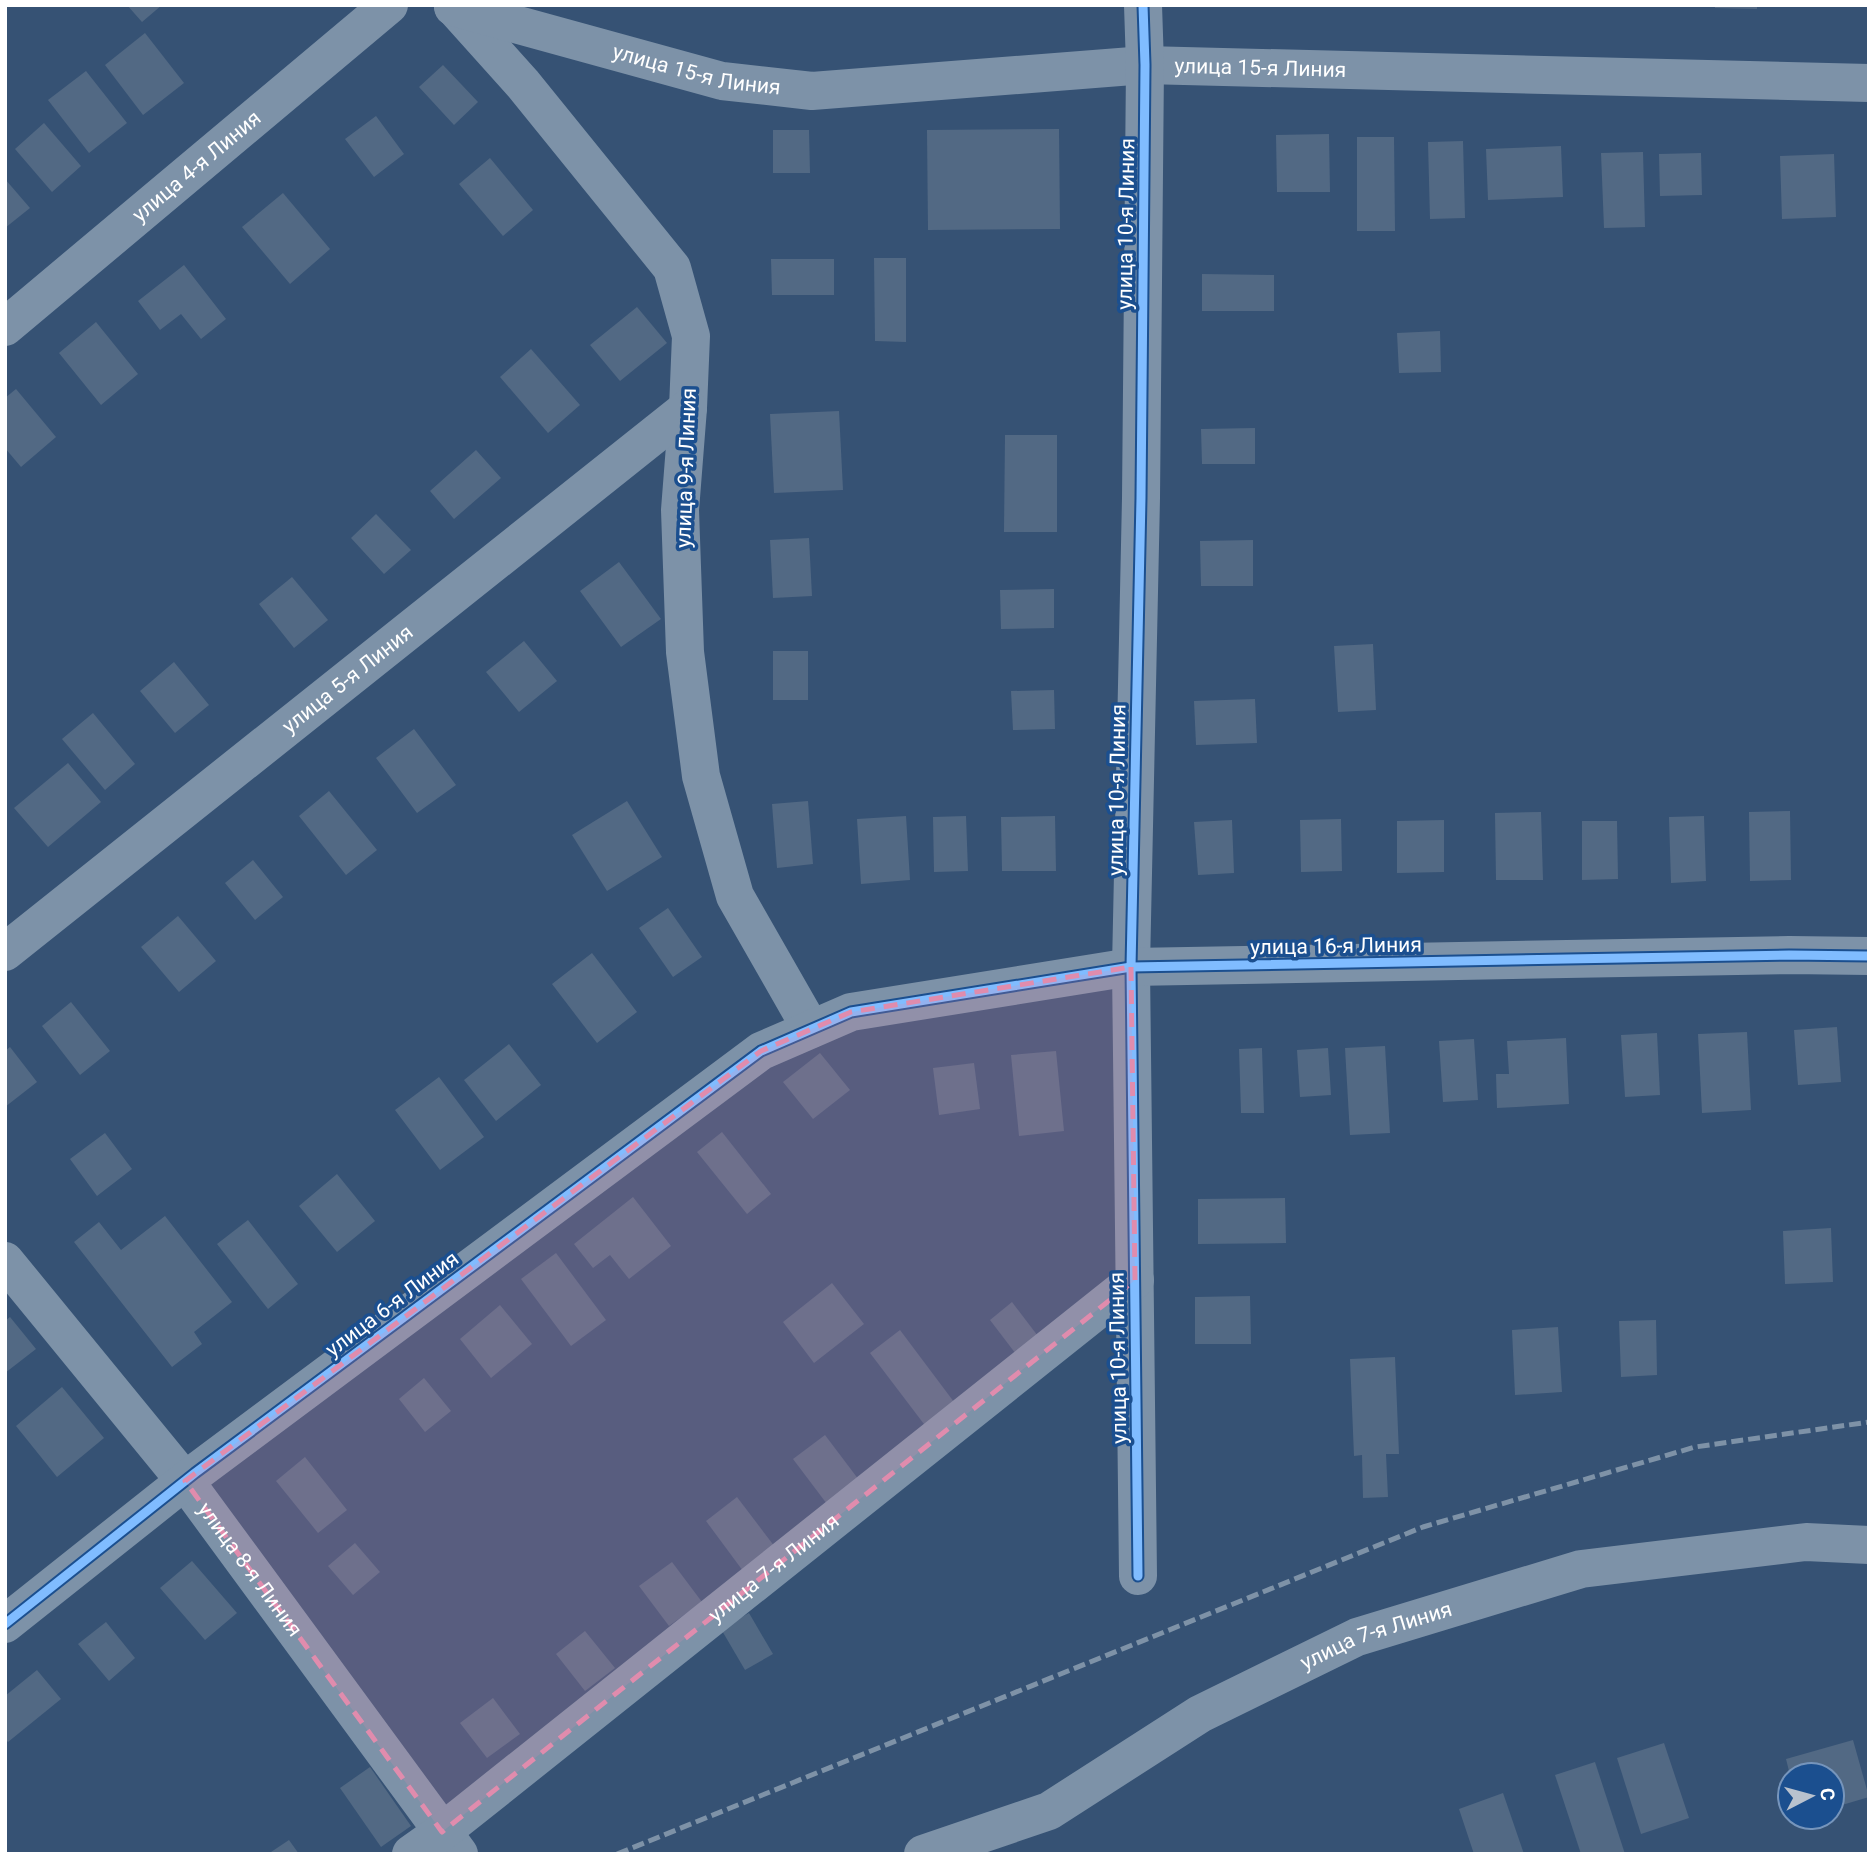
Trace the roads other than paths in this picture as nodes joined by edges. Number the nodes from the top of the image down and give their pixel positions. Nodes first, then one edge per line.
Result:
1 (390, 5) edge
2 (1143, 5) edge
3 (453, 6) edge
4 (1145, 65) junction
5 (1869, 83) edge
6 (5, 327) edge
7 (688, 408) junction
8 (5, 952) edge
9 (1869, 956) edge
10 (1131, 967) junction
11 (811, 1029) junction
12 (5, 1261) edge
13 (1135, 1280) junction
14 (185, 1481) junction
15 (1869, 1545) edge
16 (1138, 1576) dead end
17 (5, 1624) edge
18 (451, 1843) edge
19 (411, 1854) edge
20 (923, 1854) edge

1 - 6 street, улица 4-я Линия
2 - 4 street, улица 10-я Линия
3 - 4 street, улица 15-я Линия
3 - 7 street, улица 9-я Линия
4 - 5 street, улица 15-я Линия
4 - 10 street, улица 10-я Линия
7 - 8 street, улица 5-я Линия
7 - 11 street, улица 9-я Линия
9 - 10 street, улица 16-я Линия
10 - 11 street, улица 16-я Линия
10 - 13 street, улица 10-я Линия
11 - 14 street, улица 6-я Линия
12 - 14 street, улица 8-я Линия
13 - 16 street, улица 10-я Линия
13 - 18 street, улица 7-я Линия
14 - 17 street, улица 6-я Линия
14 - 18 street, улица 8-я Линия
15 - 20 street, улица 7-я Линия
18 - 19 street, улица 7-я Линия

